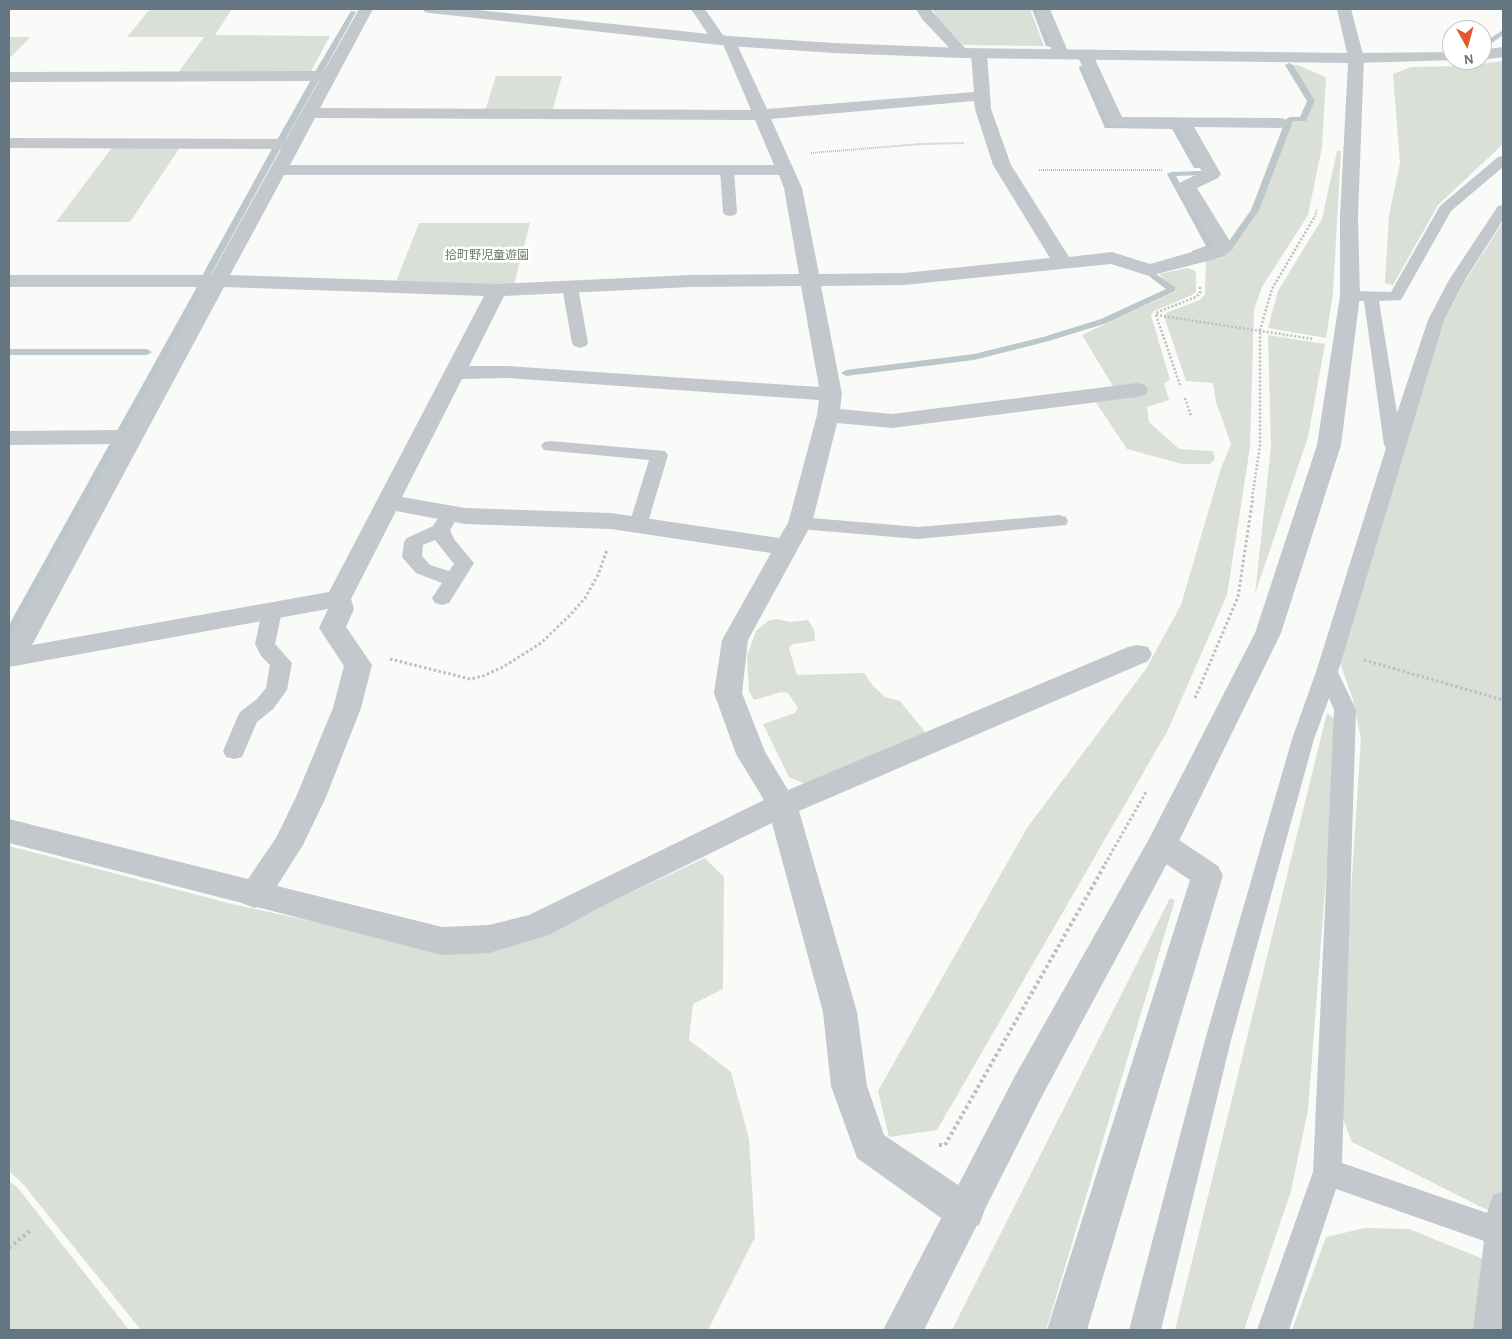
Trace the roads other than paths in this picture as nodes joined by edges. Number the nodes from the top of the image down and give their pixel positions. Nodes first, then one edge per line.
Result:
1 (366, 9) edge
2 (430, 9) edge
3 (698, 9) edge
4 (923, 9) edge
5 (1043, 9) edge
6 (1344, 9) edge
7 (724, 41) junction
8 (971, 53) junction
9 (1061, 54) junction
10 (1085, 55) junction
11 (1442, 57) edge
12 (1356, 58) junction
13 (329, 76) junction
14 (9, 77) edge
15 (982, 96) junction
16 (308, 113) junction
17 (761, 115) junction
18 (1182, 122) junction
19 (1279, 123) dead end
20 (9, 143) edge
21 (292, 144) junction
22 (1503, 160) edge
23 (782, 163) junction
24 (278, 170) junction
25 (727, 170) junction
26 (1503, 209) edge
27 (730, 212) dead end
28 (1063, 263) junction
29 (9, 280) edge
30 (808, 280) junction
31 (217, 281) junction
32 (570, 286) junction
33 (497, 290) junction
34 (1360, 297) junction
35 (580, 343) dead end
36 (454, 374) junction
37 (1137, 390) dead end
38 (830, 405) junction
39 (131, 437) junction
40 (9, 438) edge
41 (550, 446) dead end
42 (1394, 450) junction
43 (388, 502) junction
44 (1059, 521) dead end
45 (446, 522) junction
46 (628, 523) junction
47 (800, 523) junction
48 (786, 547) junction
49 (454, 580) junction
50 (442, 598) dead end
51 (338, 599) junction
52 (272, 611) junction
53 (1138, 654) dead end
54 (10, 658) edge
55 (1329, 662) junction
56 (234, 751) dead end
57 (782, 806) junction
58 (9, 831) edge
59 (1162, 845) junction
60 (254, 895) junction
61 (1327, 1172) junction
62 (964, 1212) junction
63 (1502, 1223) edge
64 (903, 1330) edge
65 (1067, 1330) edge
66 (1145, 1330) edge
67 (1273, 1330) edge
68 (1489, 1330) edge

1 - 13 street
2 - 7 street
3 - 7 street
4 - 8 street
5 - 9 street
6 - 12 street
7 - 8 street
7 - 17 street
8 - 9 street
8 - 15 street
9 - 10 street
10 - 12 street
10 - 18 street
11 - 12 street
12 - 34 street
13 - 14 street
13 - 16 street
15 - 17 street
15 - 28 street
16 - 17 street
16 - 21 street
17 - 23 street
18 - 19 street
18 - 28 street
20 - 21 street
21 - 24 street
22 - 34 lane
23 - 25 street
23 - 30 street
24 - 25 street
24 - 31 street
25 - 27 lane
26 - 42 lane
28 - 30 street
29 - 31 street
30 - 32 street
30 - 38 street
31 - 33 street
31 - 39 street
32 - 33 street
32 - 35 lane
33 - 36 street
34 - 42 lane
34 - 59 street
36 - 38 street
36 - 43 street
37 - 38 street
38 - 47 street
39 - 40 street
39 - 54 street
41 - 46 lane
42 - 55 lane
43 - 45 street
43 - 51 street
44 - 47 lane
45 - 46 street
45 - 49 lane
45 - 49 lane
46 - 48 street
47 - 48 street
48 - 57 street
49 - 50 lane
51 - 52 street
51 - 60 street
52 - 54 street
52 - 56 lane
53 - 57 street
55 - 61 lane
55 - 66 lane
57 - 60 street
57 - 62 street
58 - 60 street
59 - 62 street
59 - 65 street
61 - 63 lane
61 - 67 lane
62 - 64 street
63 - 68 lane

